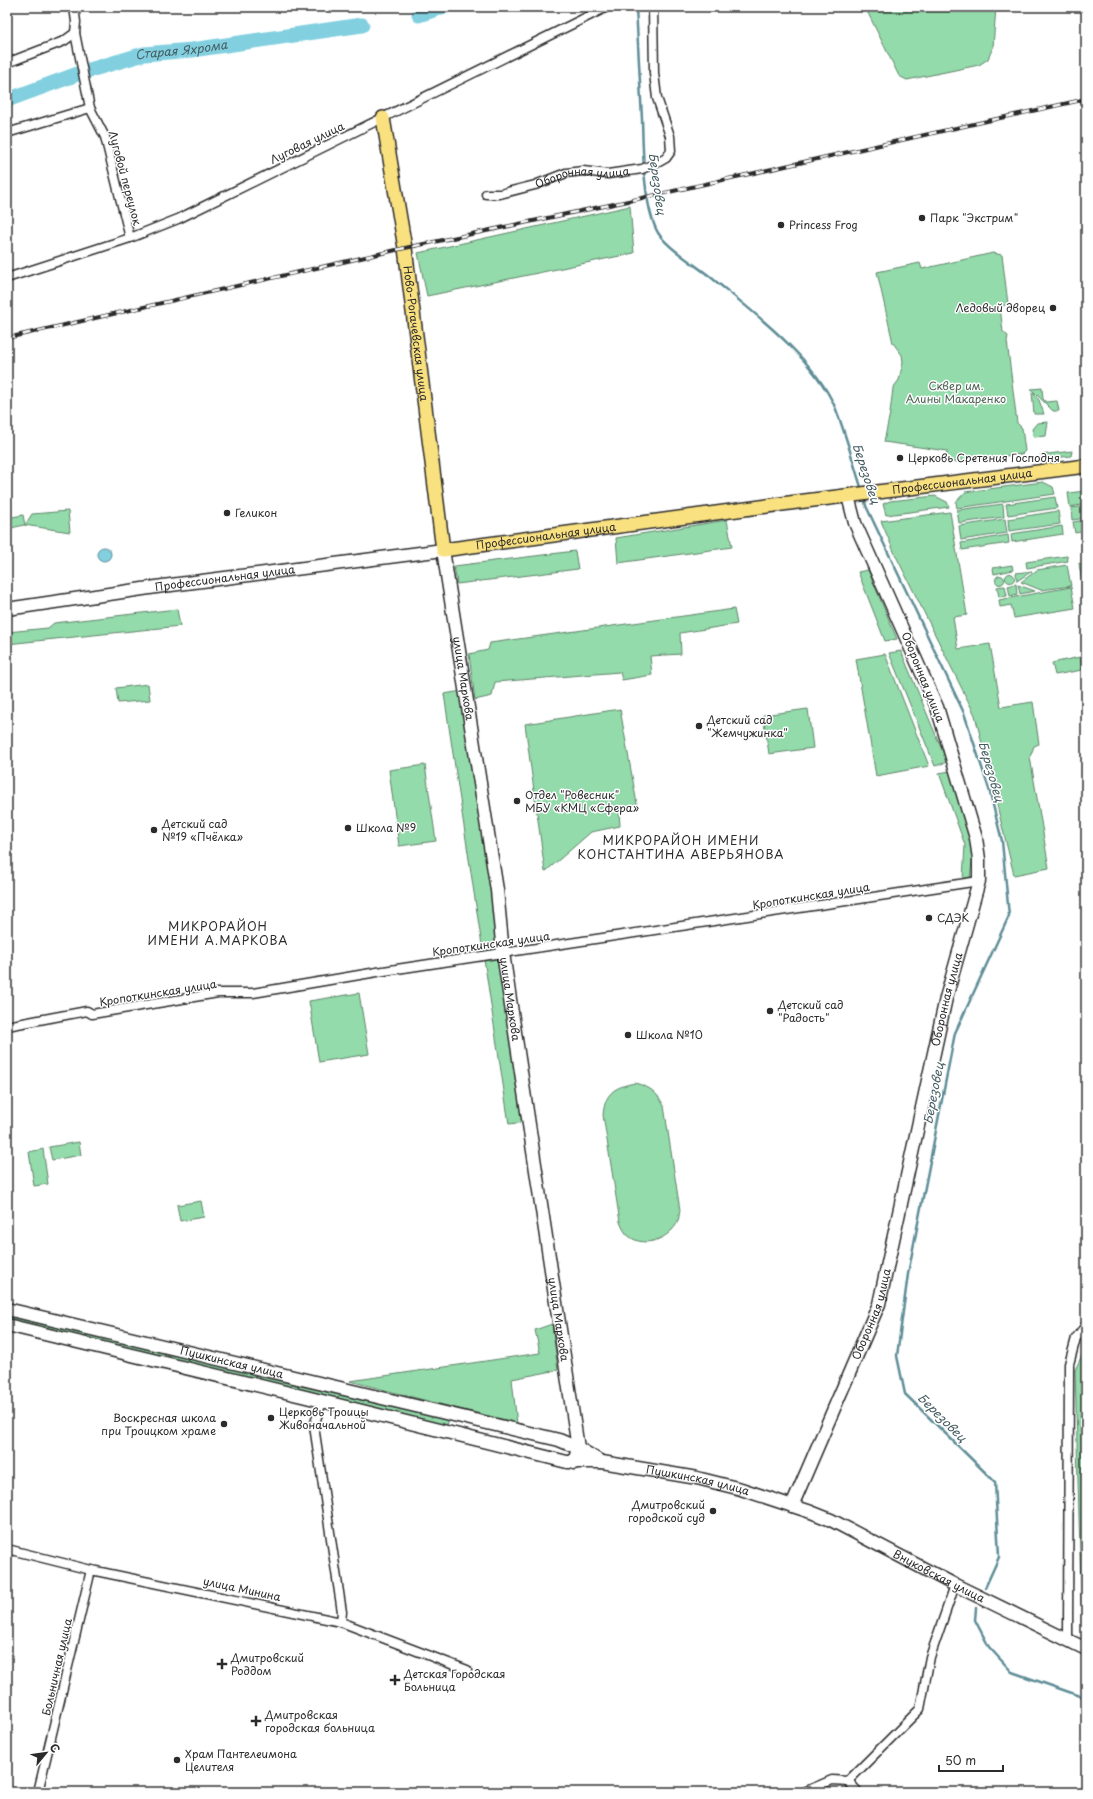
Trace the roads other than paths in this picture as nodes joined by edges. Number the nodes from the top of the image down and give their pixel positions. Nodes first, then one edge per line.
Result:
1 (74, 7) edge
2 (607, 7) edge
3 (652, 7) edge
4 (75, 33) junction
5 (7, 63) edge
6 (90, 108) junction
7 (383, 118) junction
8 (7, 133) edge
9 (486, 194) dead end
10 (130, 238) junction
11 (7, 278) edge
12 (1086, 466) edge
13 (858, 495) junction
14 (443, 550) junction
15 (7, 609) edge
16 (979, 881) junction
17 (503, 953) junction
18 (7, 1026) edge
19 (7, 1309) edge
20 (7, 1325) edge
21 (1086, 1326) edge
22 (322, 1401) junction
23 (456, 1416) junction
24 (451, 1433) junction
25 (578, 1448) junction
26 (602, 1462) junction
27 (574, 1463) junction
28 (792, 1506) junction
29 (7, 1549) edge
30 (91, 1570) junction
31 (955, 1585) junction
32 (341, 1622) junction
33 (1068, 1640) junction
34 (1086, 1649) edge
35 (467, 1670) dead end
36 (848, 1781) junction
37 (38, 1792) edge
38 (804, 1792) edge
39 (858, 1792) edge

1 - 4 street, Луговой переулок
2 - 7 street, Луговая улица
3 - 9 street, Оборонная улица
4 - 5 street
4 - 6 street, Луговой переулок
6 - 8 street
6 - 10 street, Луговой переулок
7 - 10 street, Луговая улица
7 - 14 main road, Ново-Рогачевская улица
10 - 11 street, Луговая улица
12 - 13 main road, Профессиональная улица
13 - 14 main road, Профессиональная улица
13 - 16 main road, Оборонная улица
14 - 15 main road, Профессиональная улица
14 - 17 main road, улица Маркова
16 - 17 street, Кропоткинская улица
16 - 28 main road, Оборонная улица
17 - 18 street, Кропоткинская улица
17 - 25 main road, улица Маркова
19 - 23 main road, Пушкинская улица
20 - 22 main road, Пушкинская улица
21 - 33 street
22 - 24 main road, Пушкинская улица
22 - 32 street
23 - 24 main road
23 - 25 main road, Пушкинская улица
24 - 27 main road, Пушкинская улица
25 - 26 main road, Пушкинская улица
25 - 27 main road
26 - 27 main road, Пушкинская улица
26 - 28 main road, Пушкинская улица
28 - 31 main road, Внуковская улица
29 - 30 street, улица Минина
30 - 32 street, улица Минина
30 - 37 street, Больничная улица
31 - 33 main road, Внуковская улица
31 - 36 street
32 - 35 street, улица Минина
33 - 34 main road, Внуковская улица
36 - 38 street
36 - 39 street

